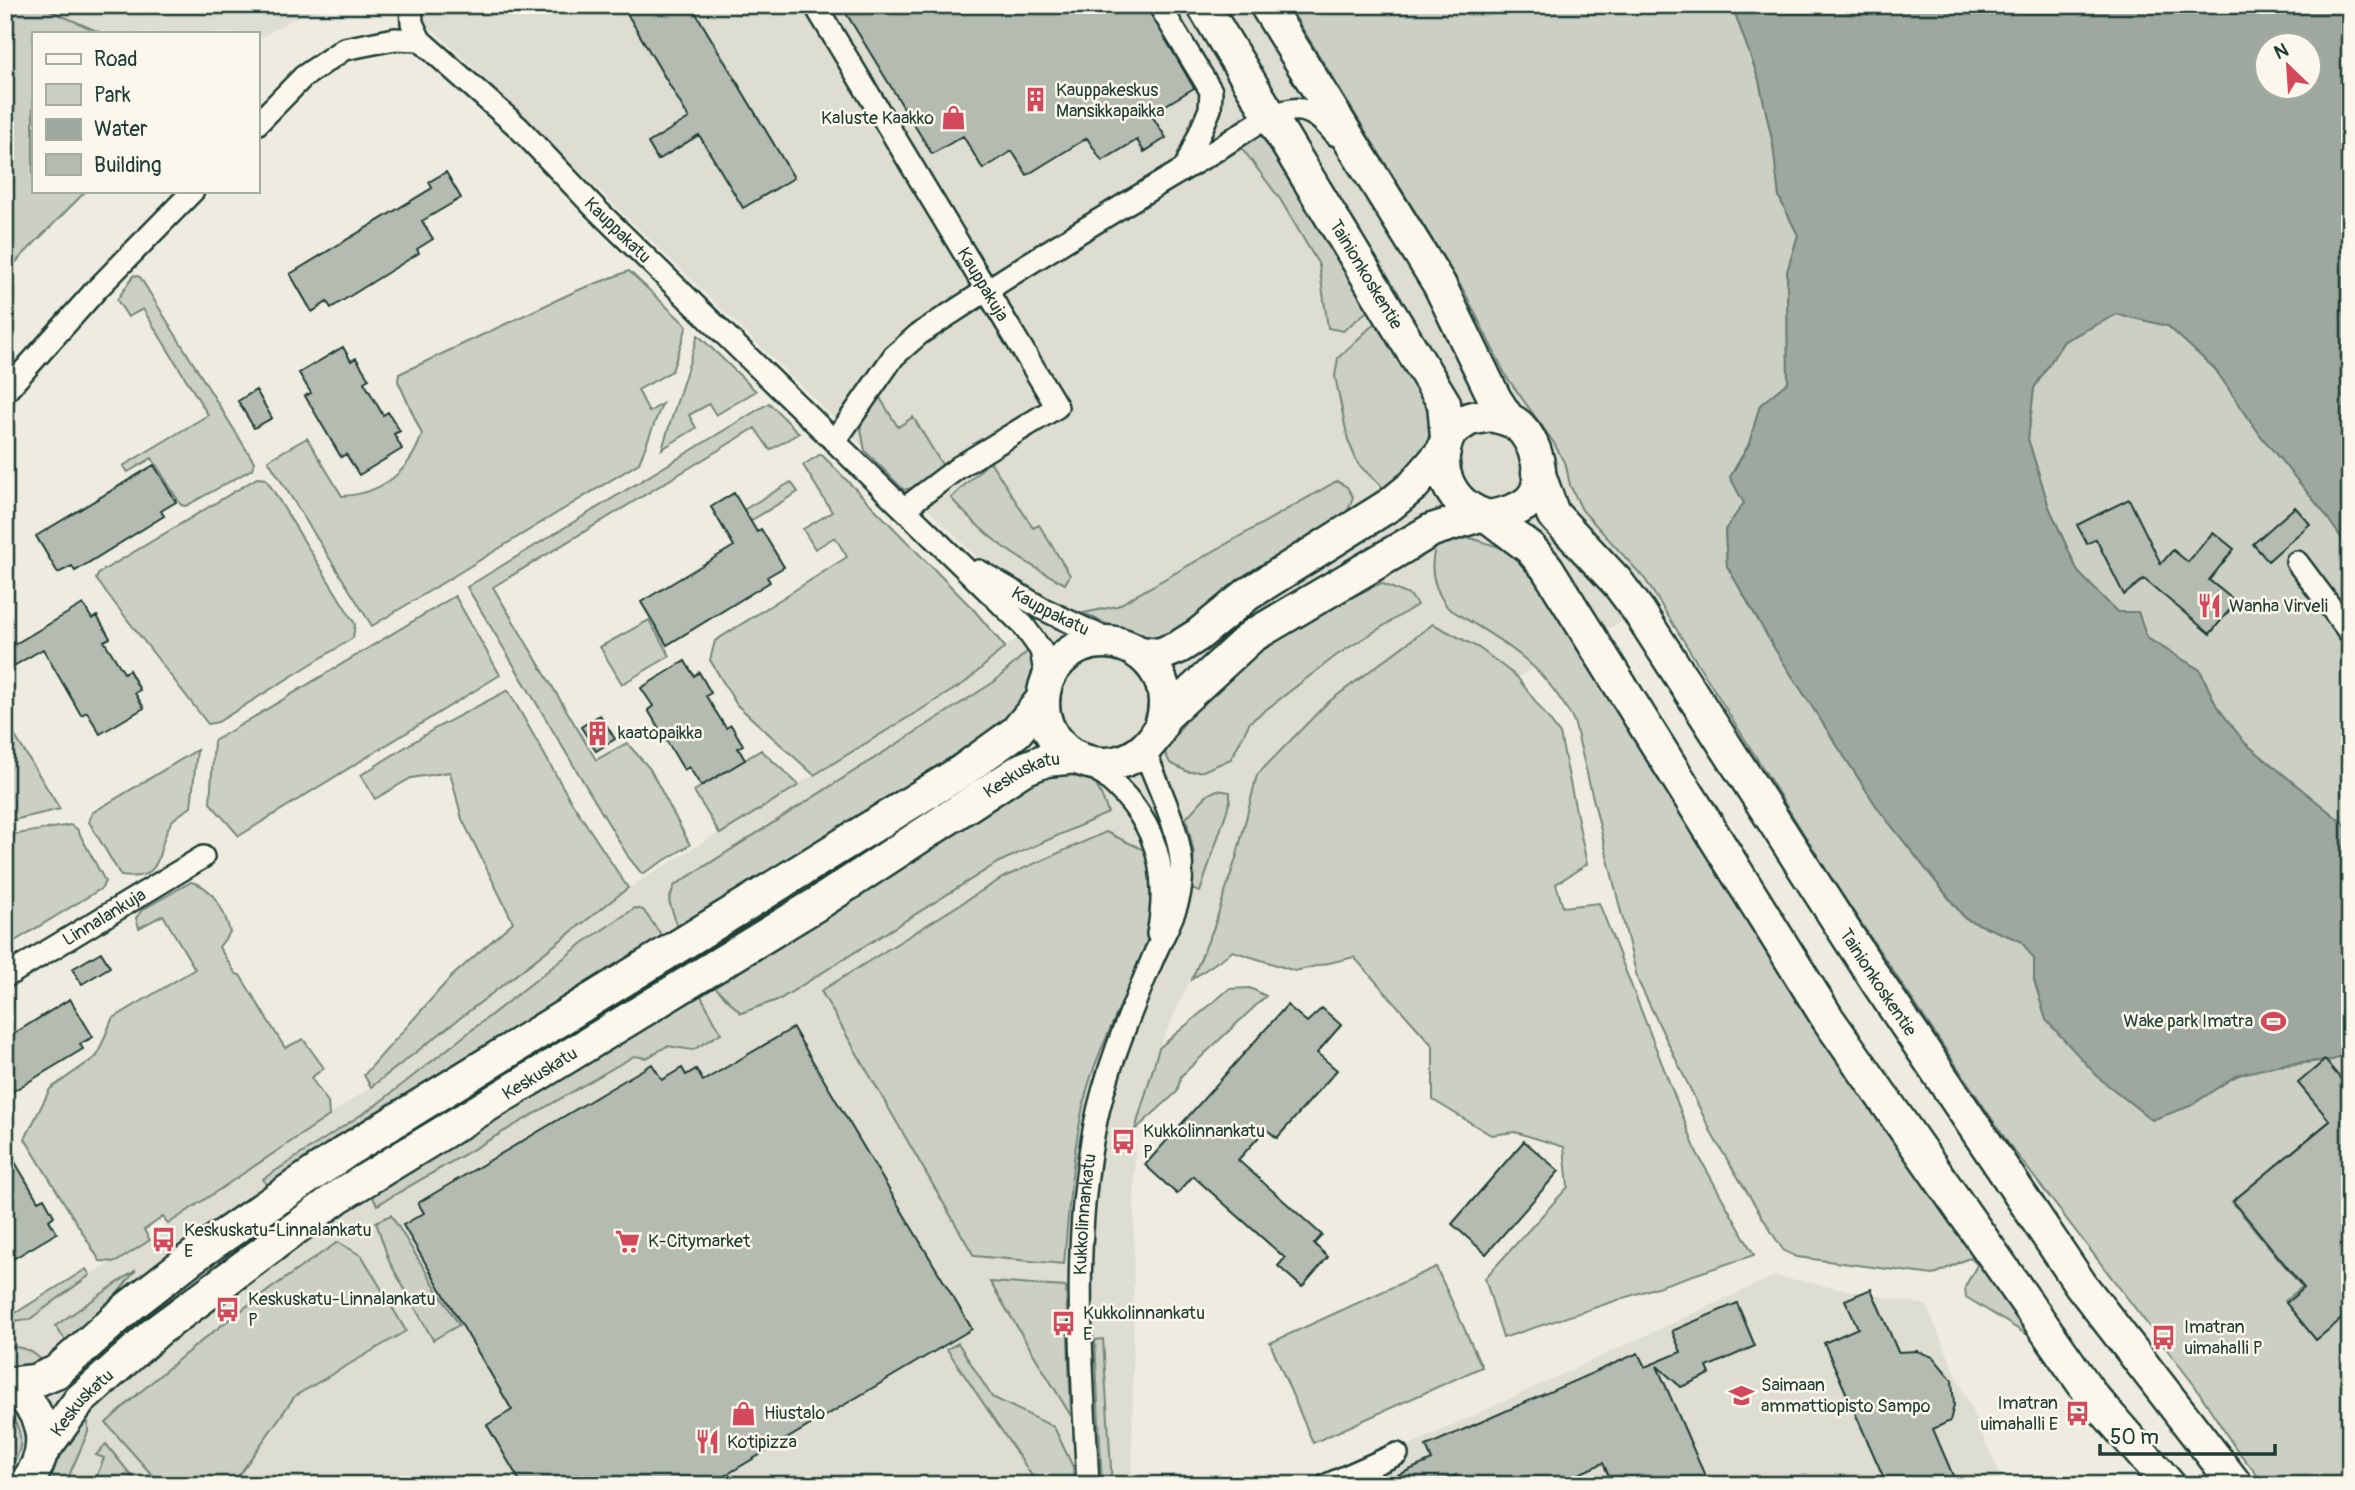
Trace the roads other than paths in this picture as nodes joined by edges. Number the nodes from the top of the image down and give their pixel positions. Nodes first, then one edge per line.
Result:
1 (411, 5) edge
2 (815, 5) edge
3 (1159, 5) edge
4 (1203, 5) edge
5 (1266, 5) edge
6 (420, 40) junction
7 (1270, 118) junction
8 (259, 122) edge
9 (1358, 156) junction
10 (1185, 168) junction
11 (192, 192) edge
12 (988, 289) junction
13 (5, 392) edge
14 (1508, 419) junction
15 (835, 441) junction
16 (1445, 444) junction
17 (1538, 472) junction
18 (905, 508) junction
19 (1484, 516) junction
20 (954, 555) junction
21 (2297, 562) dead end
22 (2350, 633) edge
23 (1127, 648) junction
24 (1045, 691) junction
25 (1164, 717) junction
26 (1144, 749) junction
27 (1080, 759) junction
28 (202, 857) dead end
29 (1154, 954) junction
30 (5, 976) edge
31 (6, 1384) edge
32 (1397, 1454) dead end
33 (37, 1471) edge
34 (1088, 1485) edge
35 (1327, 1485) edge
36 (2169, 1485) edge
37 (2236, 1485) edge

1 - 6 street
2 - 12 street, Kauppakuja
3 - 10 street
4 - 7 main road, Tainionkoskentie
5 - 9 main road
6 - 8 street
6 - 15 street, Kauppakatu
7 - 9 street
7 - 10 street
7 - 16 main road, Tainionkoskentie
9 - 14 main road
10 - 12 street
11 - 13 street
12 - 15 street
12 - 18 street, Kauppakuja
14 - 16 main road
14 - 17 main road
15 - 18 street, Kauppakatu
16 - 19 main road
16 - 23 main road
17 - 19 main road
17 - 37 main road, Tainionkoskentie
18 - 20 street, Kauppakatu
19 - 25 main road
19 - 36 main road
20 - 23 street, Kauppakatu
20 - 24 street, Kauppakatu
21 - 22 street
23 - 24 main road
23 - 25 main road
24 - 27 main road
24 - 31 main road, Keskuskatu
25 - 26 main road
26 - 27 main road
26 - 29 street, Kukkolinnankatu
27 - 29 street, Kukkolinnankatu
27 - 33 main road, Keskuskatu
28 - 30 street, Linnalankuja
29 - 34 street, Kukkolinnankatu
31 - 33 main road
32 - 35 street

